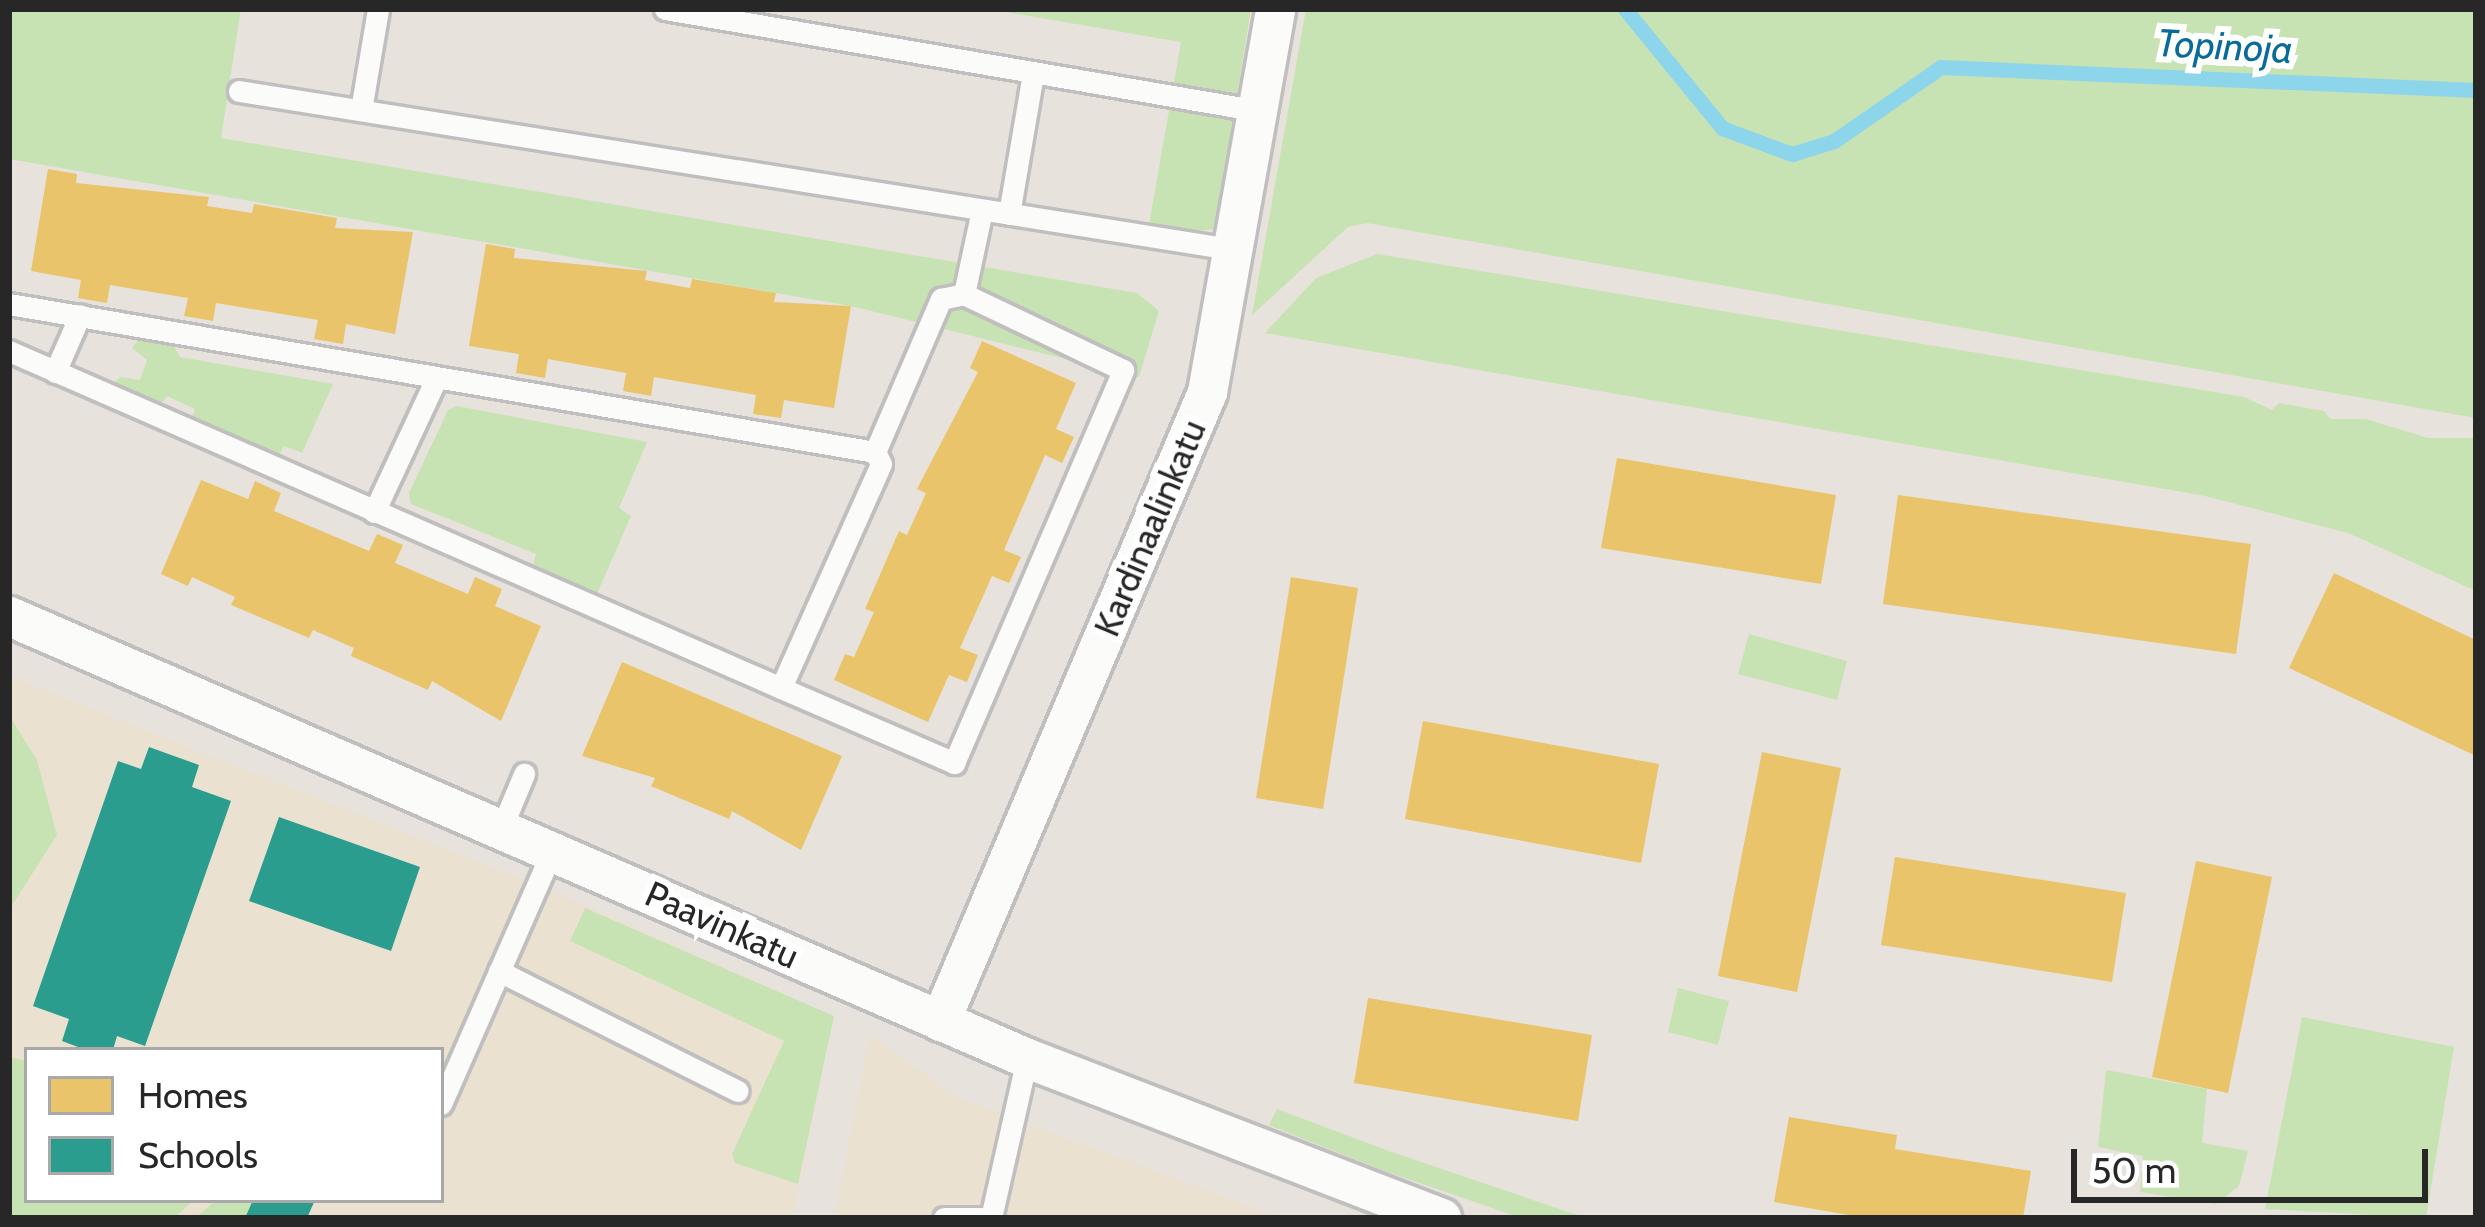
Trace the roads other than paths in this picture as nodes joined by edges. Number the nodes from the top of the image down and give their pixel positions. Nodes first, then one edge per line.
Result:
1 (379, 9) edge
2 (665, 9) edge
3 (1275, 9) edge
4 (1033, 74) junction
5 (239, 91) dead end
6 (361, 110) junction
7 (1260, 111) junction
8 (982, 210) junction
9 (1009, 214) junction
10 (1238, 250) junction
11 (964, 294) junction
12 (9, 304) edge
13 (80, 315) junction
14 (9, 351) edge
15 (55, 371) junction
16 (436, 379) junction
17 (875, 452) junction
18 (374, 512) junction
19 (9, 616) edge
20 (781, 688) junction
21 (524, 773) dead end
22 (500, 829) junction
23 (551, 851) junction
24 (499, 971) junction
25 (940, 1021) junction
26 (1027, 1058) junction
27 (738, 1091) dead end
28 (444, 1097) edge
29 (944, 1218) edge
30 (981, 1218) edge
31 (991, 1218) edge
32 (1442, 1218) edge

1 - 6 lane
2 - 4 lane
3 - 7 street, Kardinaalinkatu
4 - 7 lane
4 - 9 lane
5 - 6 lane
6 - 8 lane
7 - 10 street, Kardinaalinkatu
8 - 9 lane
8 - 11 lane
9 - 10 lane
10 - 25 street, Kardinaalinkatu
11 - 17 lane
11 - 20 lane
12 - 13 lane
13 - 15 lane
13 - 16 lane
14 - 15 lane
15 - 18 lane
16 - 17 lane
16 - 18 lane
17 - 20 lane
18 - 20 lane
19 - 22 street, Paavinkatu
21 - 22 lane
22 - 23 street, Paavinkatu
23 - 24 lane
23 - 25 street, Paavinkatu
24 - 27 lane
24 - 28 lane
25 - 26 street, Paavinkatu
26 - 31 lane
26 - 32 street, Paavinkatu
29 - 30 lane

